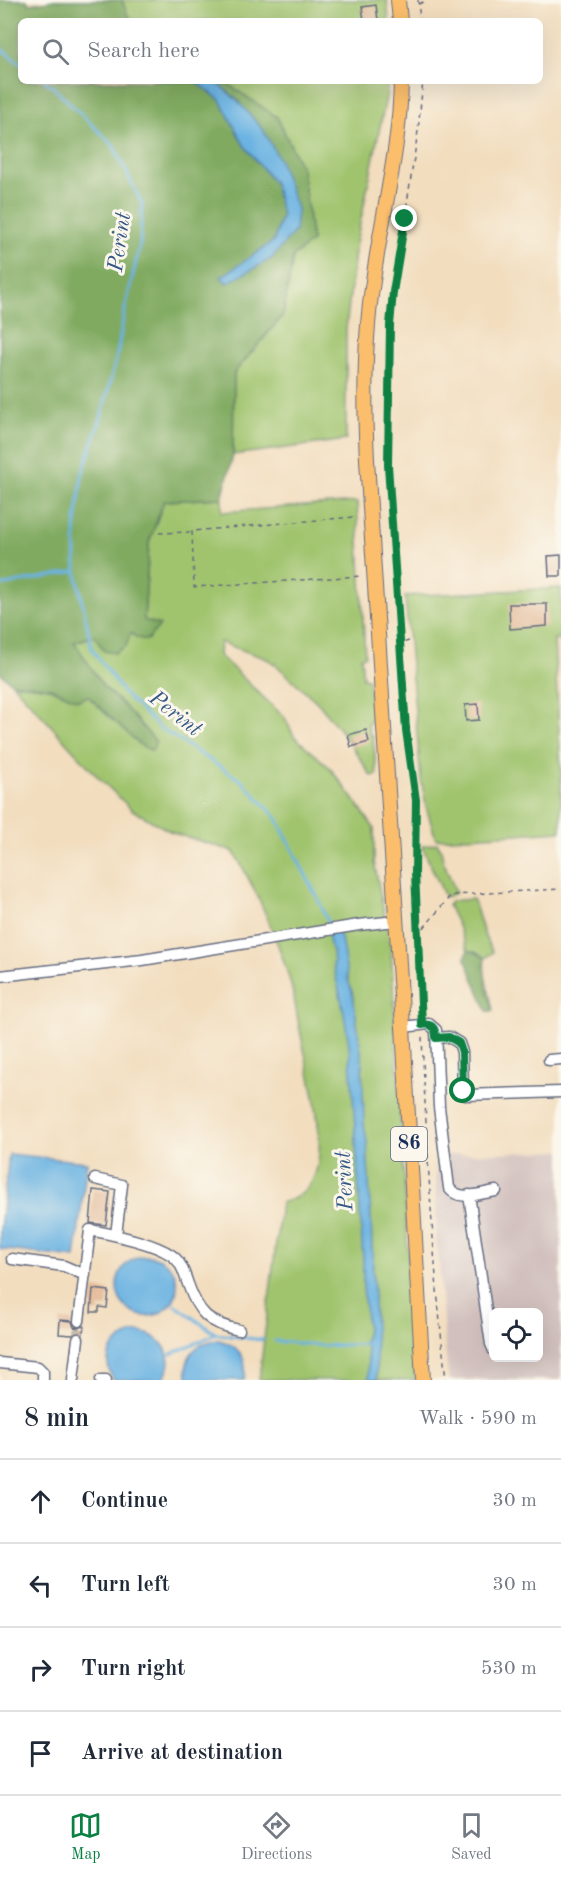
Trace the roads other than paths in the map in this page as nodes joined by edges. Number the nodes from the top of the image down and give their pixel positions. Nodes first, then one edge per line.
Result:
1 (398, 0) edge
2 (399, 18) edge
3 (401, 84) edge
4 (396, 921) junction
5 (0, 976) edge
6 (403, 1027) junction
7 (436, 1038) junction
8 (561, 1059) edge
9 (549, 1060) dead end
10 (561, 1092) edge
11 (95, 1179) dead end
12 (496, 1191) dead end
13 (469, 1195) junction
14 (116, 1235) junction
15 (12, 1259) dead end
16 (85, 1275) junction
17 (79, 1321) tunnel mouth
18 (239, 1330) dead end
19 (489, 1330) edge
20 (78, 1339) tunnel mouth
21 (0, 1363) edge
22 (422, 1374) edge
23 (43, 1380) edge
24 (73, 1380) edge
25 (101, 1380) edge
26 (106, 1380) edge
27 (429, 1380) edge

1 - 2 main road
3 - 4 main road, 86
4 - 5 street
4 - 6 main road, 86
6 - 7 street
6 - 22 main road, 86
7 - 10 street
7 - 13 street
8 - 9 street
11 - 14 street
12 - 13 street
13 - 19 street
14 - 16 street
14 - 18 street
15 - 16 street
16 - 17 street
20 - 24 street
21 - 23 street
22 - 27 street
25 - 26 street

